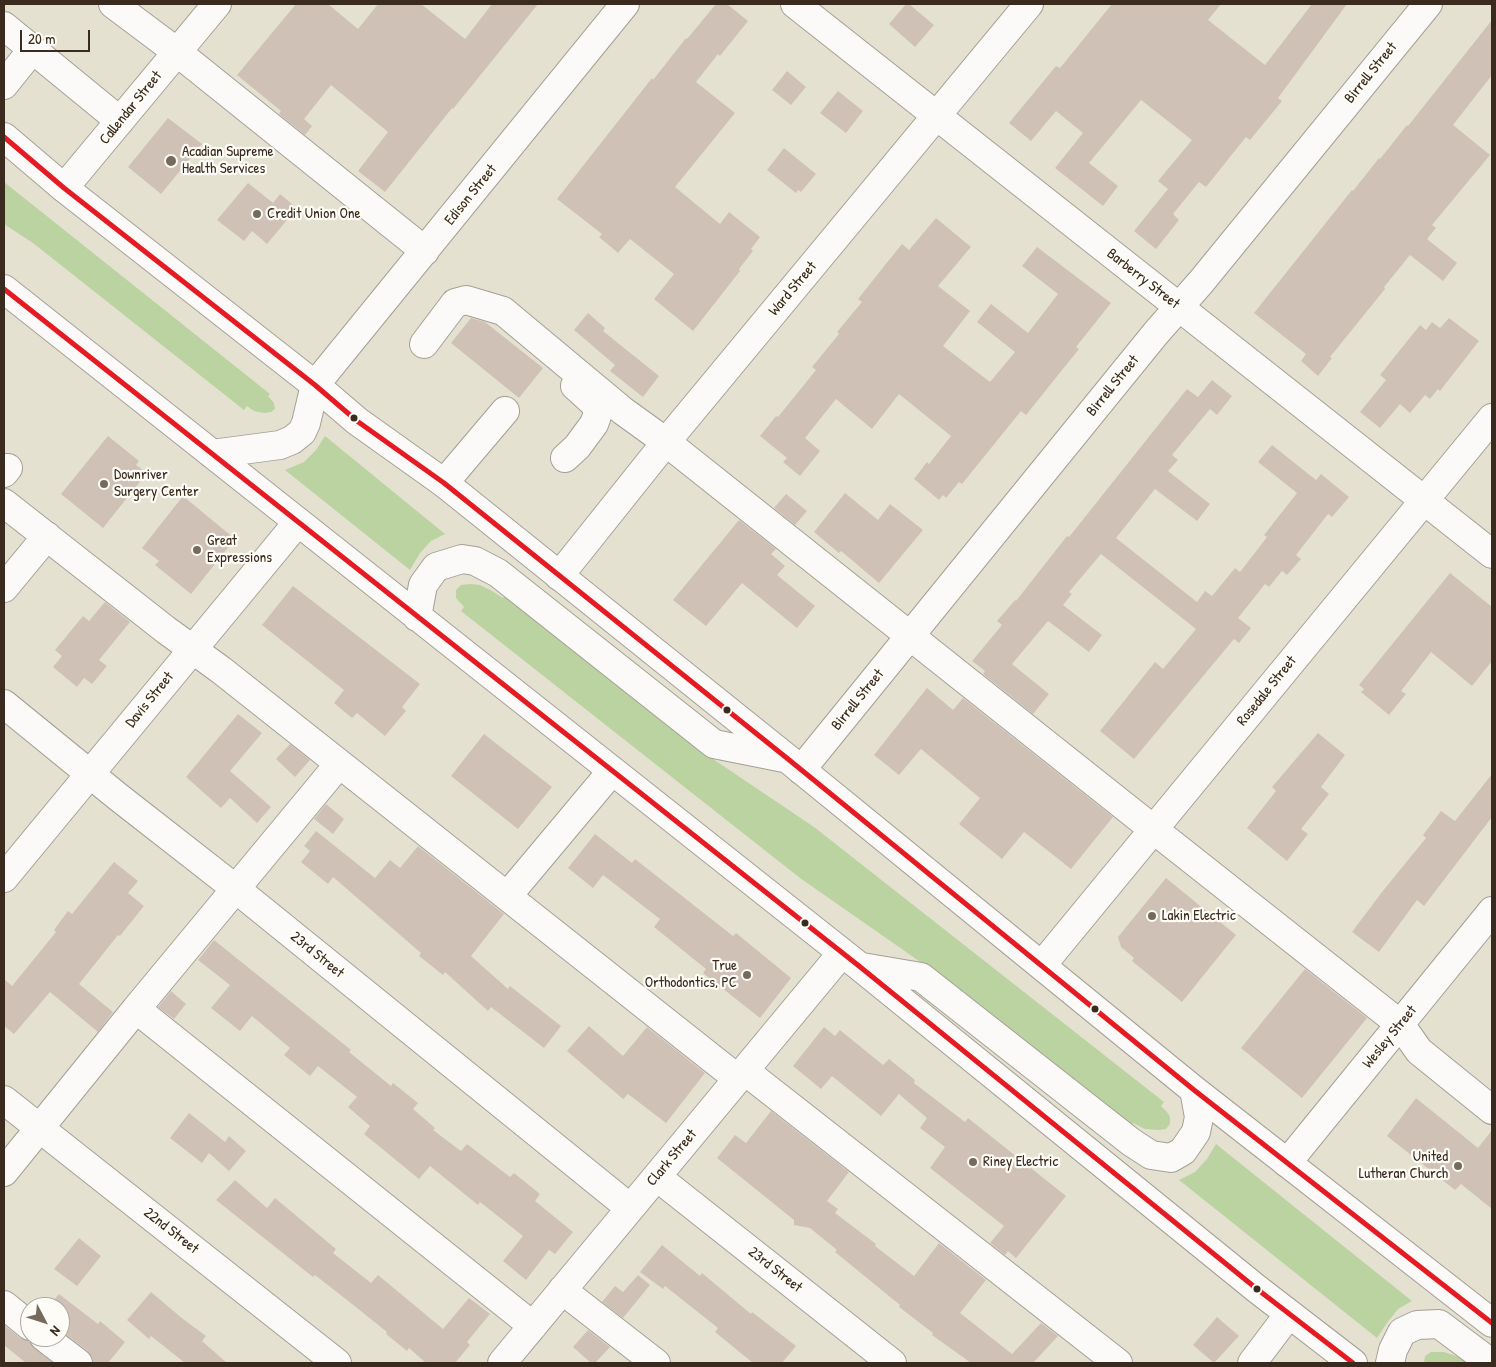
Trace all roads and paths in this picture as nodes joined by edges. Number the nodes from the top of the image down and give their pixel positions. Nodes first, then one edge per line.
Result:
1 (114, 4) edge
2 (217, 4) edge
3 (625, 4) edge
4 (795, 4) edge
5 (1029, 4) edge
6 (1428, 4) edge
7 (4, 26) edge
8 (32, 50) junction
9 (177, 52) junction
10 (4, 85) edge
11 (937, 116) junction
12 (120, 121) junction
13 (4, 137) edge
14 (64, 188) junction
15 (425, 251) junction
16 (4, 290) edge
17 (466, 300) junction
18 (1178, 307) junction
19 (424, 344) dead end
20 (315, 385) junction
21 (505, 411) dead end
22 (623, 411) junction
23 (1492, 418) edge
24 (666, 442) junction
25 (212, 454) junction
26 (444, 484) junction
27 (1423, 501) junction
28 (4, 503) edge
29 (298, 522) junction
30 (47, 536) junction
31 (1492, 554) edge
32 (559, 576) junction
33 (4, 588) edge
34 (417, 616) junction
35 (910, 636) junction
36 (192, 650) junction
37 (4, 704) edge
38 (339, 764) junction
39 (794, 764) junction
40 (612, 771) junction
41 (90, 774) junction
42 (1152, 829) junction
43 (4, 878) edge
44 (514, 888) dead end
45 (236, 889) junction
46 (1492, 911) edge
47 (850, 959) junction
48 (1042, 965) junction
49 (136, 1009) junction
50 (1400, 1024) junction
51 (741, 1075) junction
52 (1194, 1090) junction
53 (4, 1100) edge
54 (1492, 1110) edge
55 (40, 1127) junction
56 (1286, 1163) junction
57 (4, 1172) edge
58 (657, 1177) junction
59 (630, 1208) junction
60 (562, 1290) junction
61 (4, 1306) edge
62 (1289, 1314) junction
63 (20, 1318) edge
64 (1492, 1323) edge
65 (533, 1326) junction
66 (57, 1347) edge
67 (78, 1363) edge
68 (337, 1363) edge
69 (502, 1363) edge
70 (656, 1363) edge
71 (892, 1363) edge
72 (1118, 1363) edge
73 (1252, 1363) edge
74 (1353, 1363) edge
75 (1390, 1363) edge
76 (1491, 1363) edge

1 - 9 street
2 - 9 street, Callendar Street
3 - 15 street, Edison Street
4 - 11 street, Barberry Street
5 - 11 street, Ward Street
6 - 18 street, Birrell Street
7 - 8 street
8 - 10 street
8 - 12 street
9 - 12 street, Callendar Street
9 - 15 street
11 - 18 street, Barberry Street
11 - 24 street, Ward Street
12 - 14 street, Callendar Street
13 - 14 street
14 - 20 street
15 - 20 street, Edison Street
16 - 25 street
17 - 19 street
17 - 22 street
17 - 22 street
18 - 27 street, Barberry Street
18 - 35 street, Birrell Street
20 - 25 street
20 - 26 street
21 - 26 street
22 - 24 street
23 - 27 street, Rosedale Street
24 - 32 street, Ward Street
24 - 35 street
25 - 29 street
26 - 32 street
27 - 31 street, Barberry Street
27 - 42 street, Rosedale Street
28 - 30 street
29 - 34 street
29 - 36 street, Davis Street
30 - 33 street
30 - 36 street
32 - 39 street
34 - 39 street
34 - 40 street
35 - 39 street, Birrell Street
35 - 42 street
36 - 38 street
36 - 41 street, Davis Street
37 - 41 street, 23rd Street
38 - 45 street
38 - 51 street
39 - 48 street
40 - 44 street
40 - 47 street
41 - 43 street, Davis Street
41 - 45 street, 23rd Street
42 - 48 street, Rosedale Street
42 - 50 street
45 - 49 street
45 - 59 street, 23rd Street
46 - 50 street, Wesley Street
47 - 51 street, Clark Street
47 - 52 street
47 - 62 street
48 - 52 street
49 - 55 street
49 - 65 street
50 - 54 street
50 - 56 street, Wesley Street
51 - 58 street, Clark Street
51 - 72 street
52 - 56 street
53 - 55 street, 22nd Street
55 - 57 street
55 - 68 street, 22nd Street
56 - 64 street
58 - 59 street, Clark Street
58 - 71 street, 23rd Street
59 - 60 street, Clark Street
60 - 65 street, Clark Street
60 - 70 street
61 - 63 street
62 - 73 street
62 - 74 street
65 - 69 street, Clark Street
66 - 67 street
75 - 76 street

